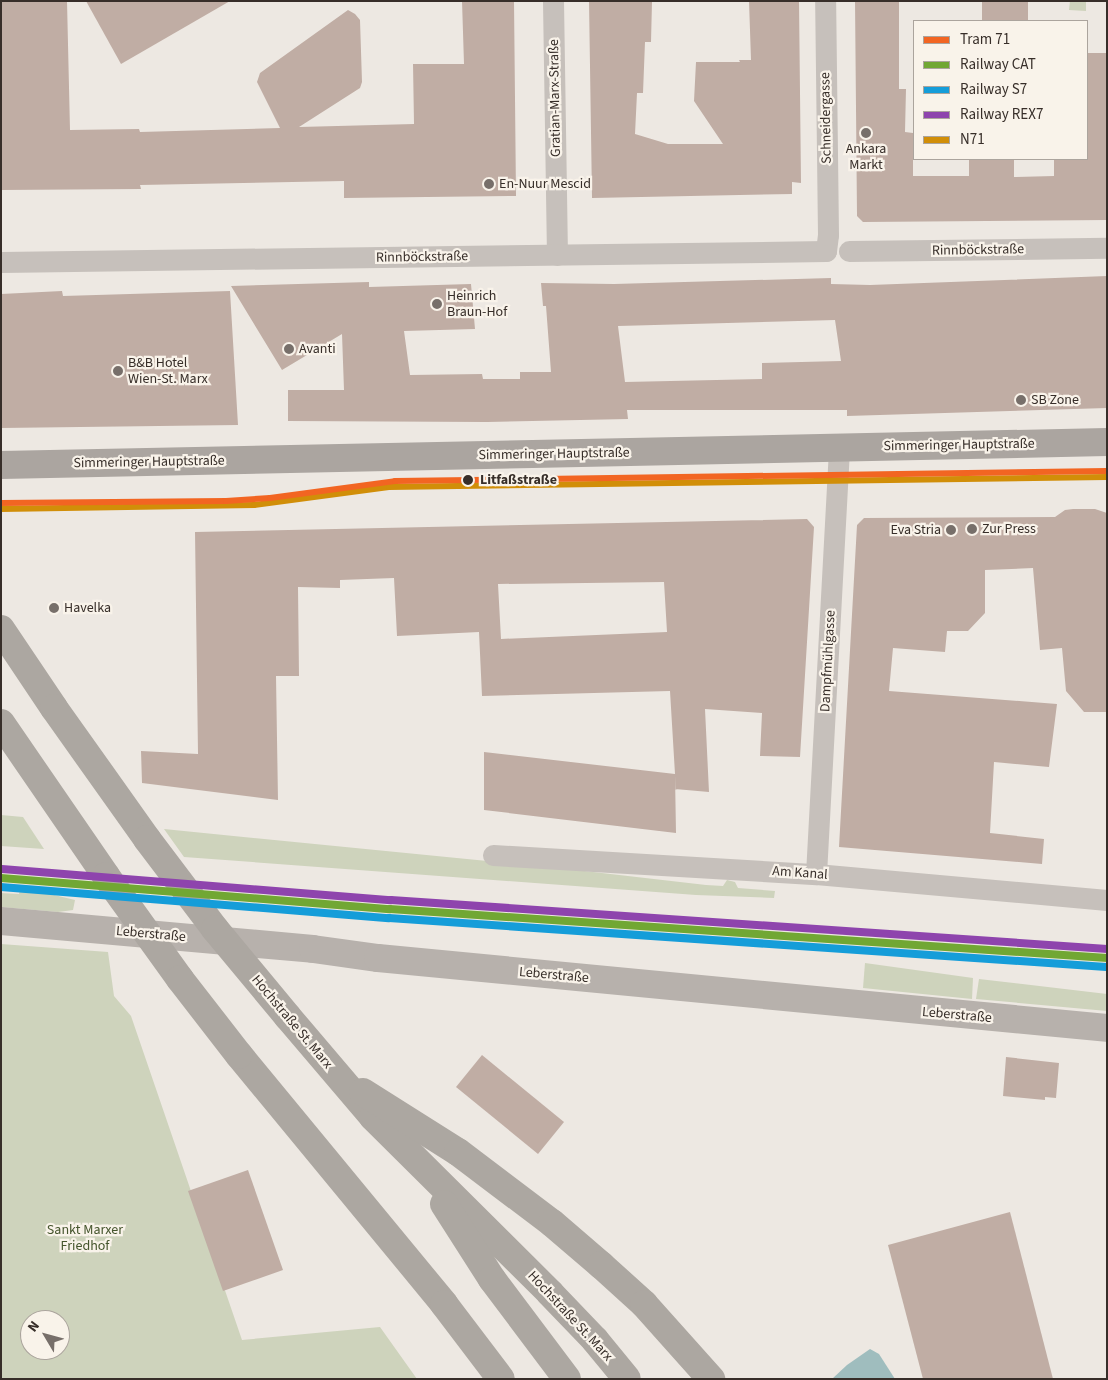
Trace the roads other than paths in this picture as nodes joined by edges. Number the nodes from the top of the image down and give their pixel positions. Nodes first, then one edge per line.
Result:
1 (553, 1) edge
2 (825, 1) edge
3 (828, 235) joint
4 (1107, 248) edge
5 (848, 251) dead end
6 (557, 255) junction
7 (1, 262) edge
8 (1107, 442) edge
9 (839, 448) junction
10 (1, 465) edge
11 (1, 629) edge
12 (1, 723) edge
13 (493, 856) dead end
14 (816, 874) junction
15 (1107, 900) edge
16 (1, 921) edge
17 (1107, 1028) edge
18 (336, 1075) junction
19 (419, 1165) junction
20 (480, 1350) junction
21 (474, 1379) edge
22 (501, 1379) edge
23 (567, 1379) edge
24 (627, 1379) edge
25 (711, 1379) edge

1 - 6 street, Gratian-Marx-Straße
2 - 3 street, Schneidergasse
3 - 6 street, Rinnböckstraße
4 - 5 street, Rinnböckstraße
6 - 7 street, Rinnböckstraße
8 - 9 main road, Simmeringer Hauptstraße
9 - 10 main road, Simmeringer Hauptstraße
9 - 14 street, Dampfmühlgasse
11 - 18 highway, Hochstraße St. Marx, bridge
12 - 20 highway, bridge
13 - 14 street, Am Kanal
14 - 15 street, Am Kanal
16 - 17 street, Leberstraße
18 - 19 highway, Hochstraße St. Marx
18 - 25 highway
19 - 23 highway
19 - 24 highway, Hochstraße St. Marx
20 - 21 highway
20 - 22 highway

